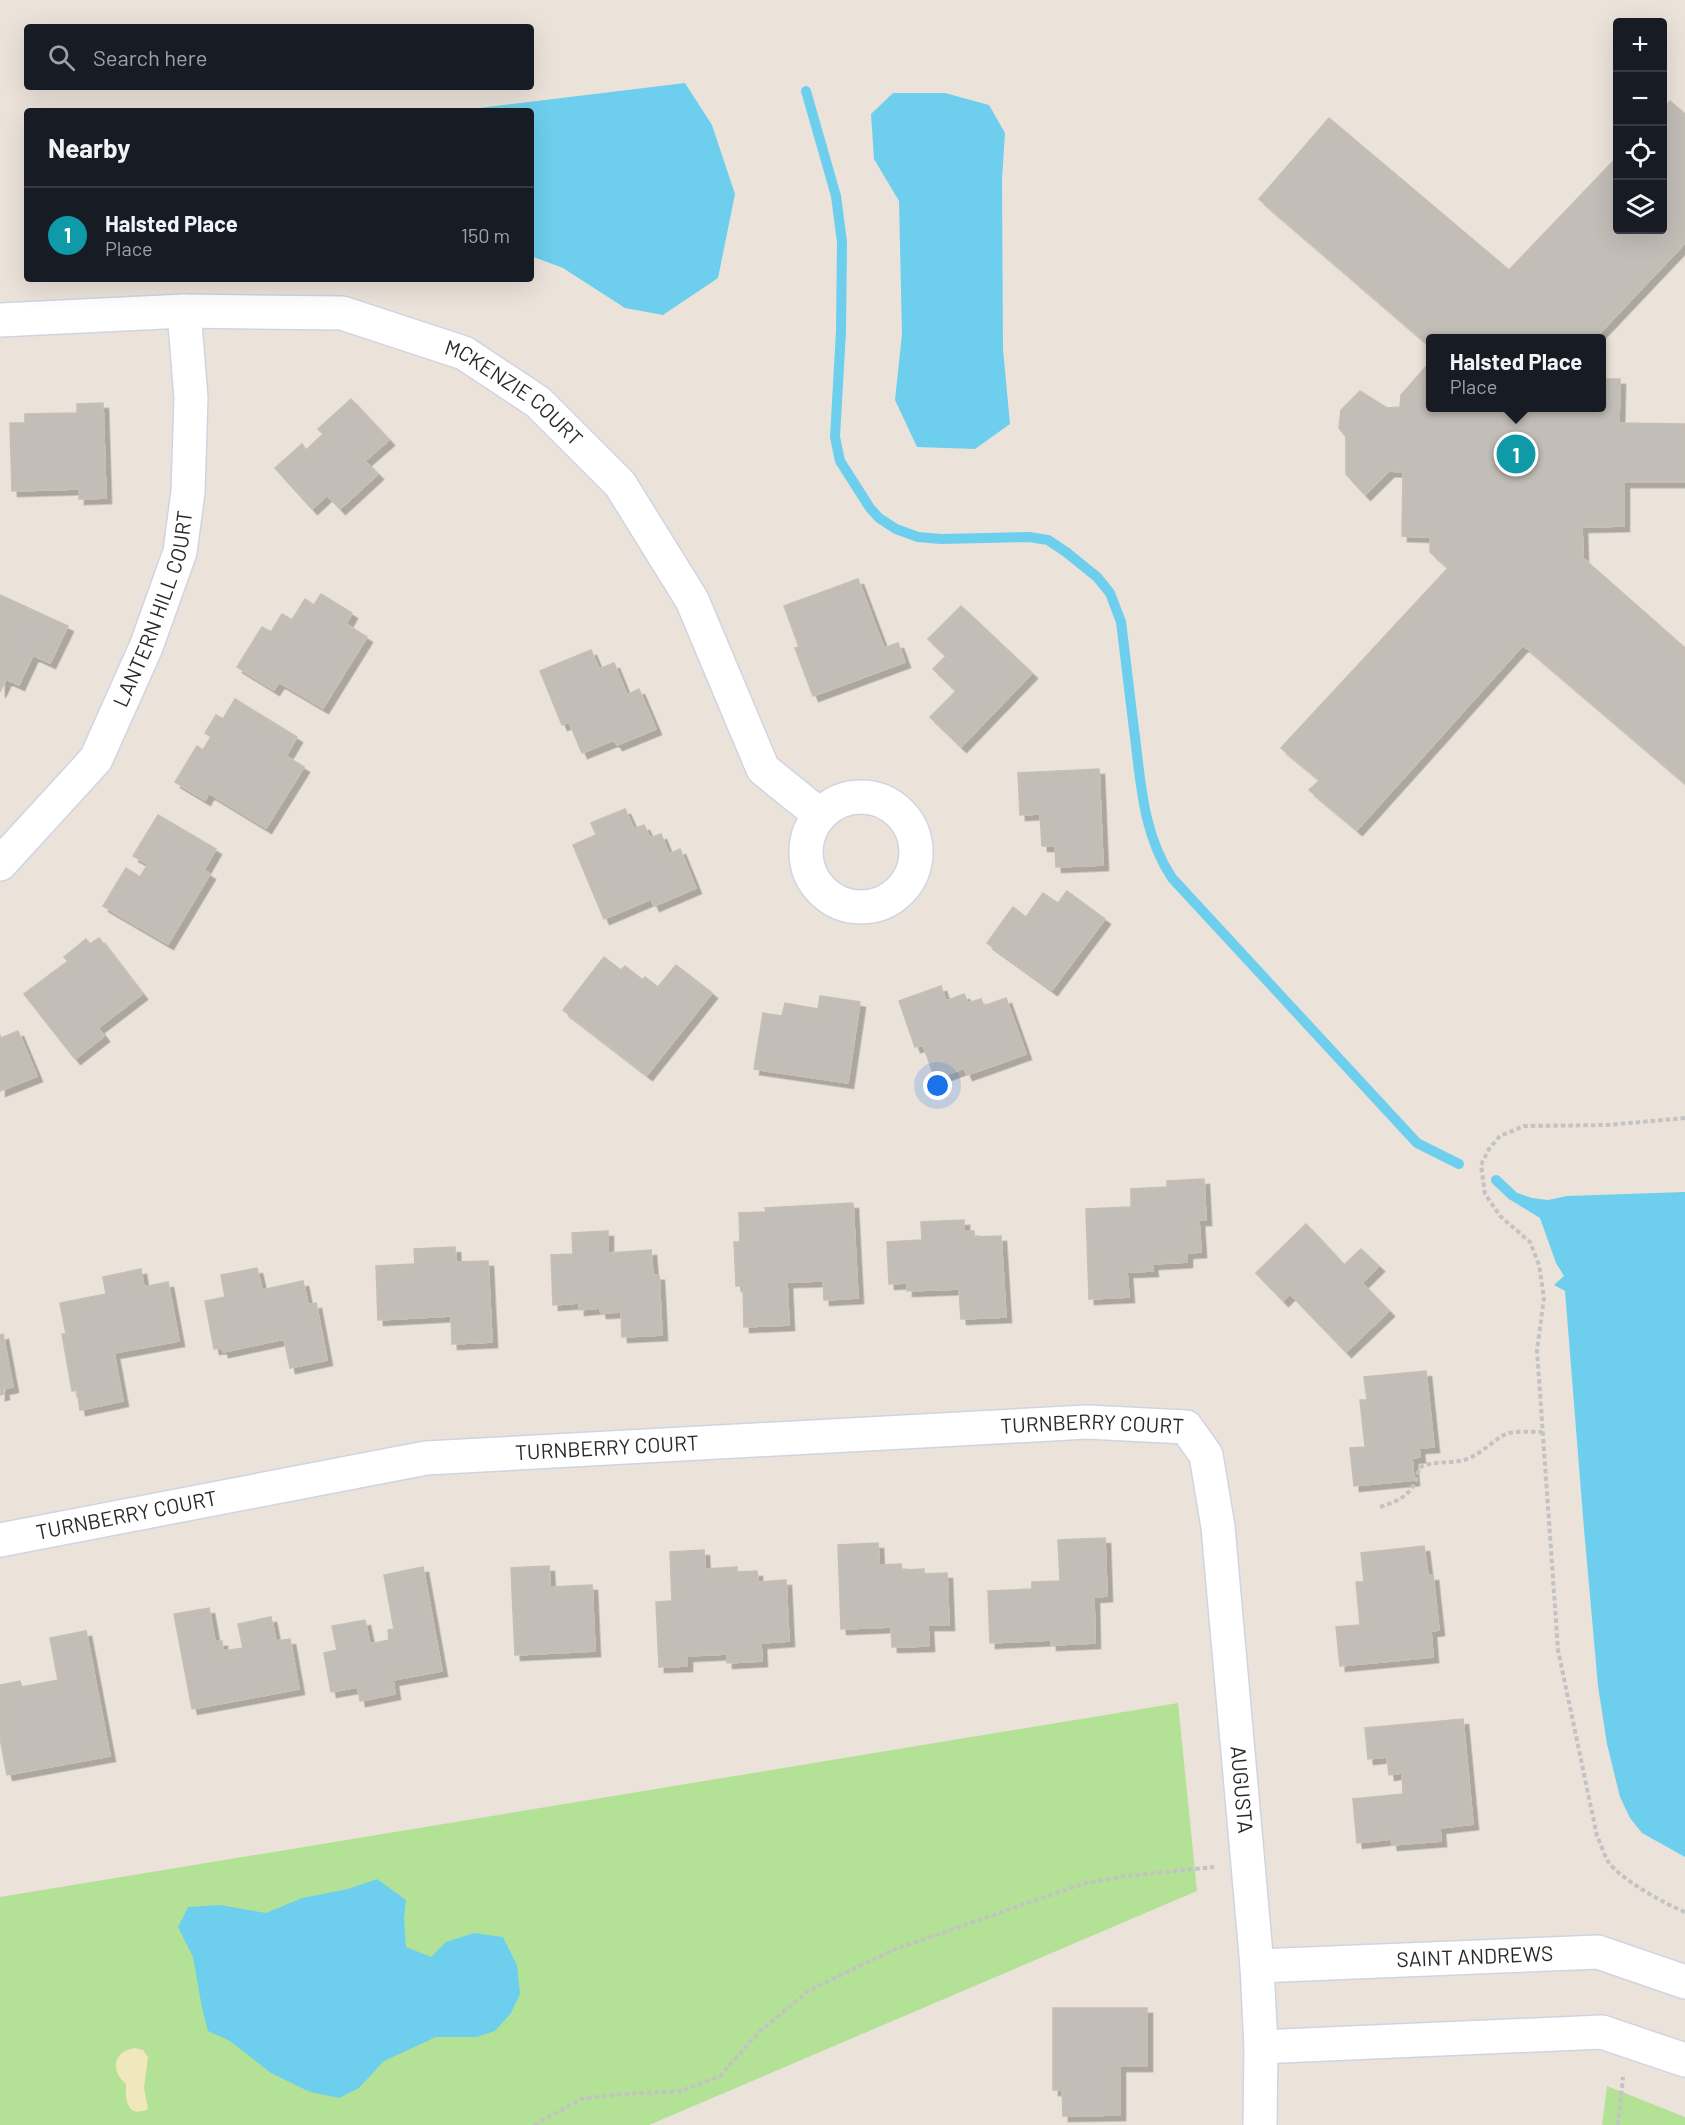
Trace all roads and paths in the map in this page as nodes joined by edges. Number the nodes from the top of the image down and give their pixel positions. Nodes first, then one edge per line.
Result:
1 (184, 311) junction
2 (0, 320) edge
3 (820, 815) dead end
4 (0, 864) edge
5 (1685, 1118) edge
6 (1542, 1432) junction
7 (1206, 1455) joint
8 (1380, 1507) dead end
9 (0, 1540) edge
10 (1249, 1864) junction
11 (1685, 1912) edge
12 (1257, 1966) junction
13 (1685, 1982) edge
14 (1630, 2041) junction
15 (1261, 2047) junction
16 (1685, 2060) edge
17 (534, 2125) edge
18 (1260, 2125) edge
19 (1618, 2125) edge

1 - 2 street, MCKENZIE COURT
1 - 3 street, MCKENZIE COURT
1 - 4 street, LANTERN HILL COURT
5 - 6 path
6 - 8 path
6 - 11 path
7 - 9 street, TURNBERRY COURT
7 - 10 street, AUGUSTA
10 - 12 street, AUGUSTA
10 - 17 path
12 - 13 street, SAINT ANDREWS
12 - 15 street, AUGUSTA
14 - 15 street
14 - 16 street
14 - 19 path
15 - 18 street, AUGUSTA

